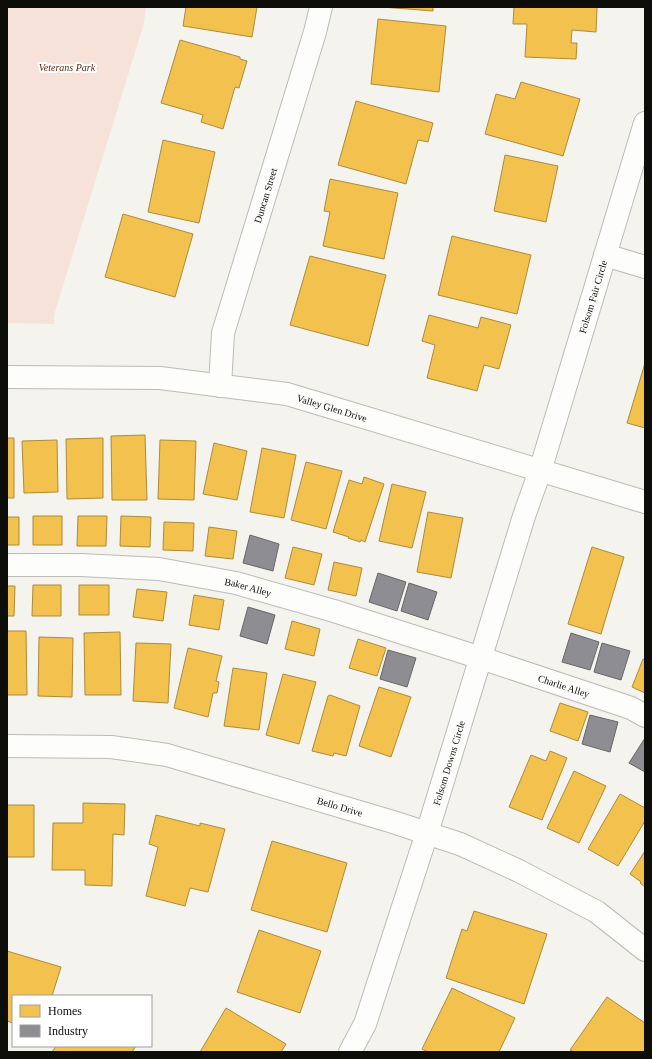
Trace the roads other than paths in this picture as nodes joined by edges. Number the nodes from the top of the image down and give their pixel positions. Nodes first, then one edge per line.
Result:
1 (321, 7) edge
2 (645, 123) edge
3 (605, 255) junction
4 (645, 267) edge
5 (7, 377) edge
6 (220, 386) junction
7 (540, 471) junction
8 (645, 502) edge
9 (7, 565) edge
10 (481, 658) junction
11 (645, 716) edge
12 (7, 746) edge
13 (427, 834) junction
14 (645, 950) edge
15 (350, 1052) edge

1 - 6 street, Duncan Street
2 - 3 street, Folsom Fair Circle
3 - 4 street
3 - 7 street, Folsom Fair Circle
5 - 6 street, Valley Glen Drive
6 - 7 street, Valley Glen Drive
7 - 8 street, Valley Glen Drive
7 - 10 street, Folsom Downs Circle
9 - 10 street, Baker Alley
10 - 11 street, Charlie Alley
10 - 13 street, Folsom Downs Circle
12 - 13 street, Bello Drive
13 - 14 street, Bello Drive
13 - 15 street, Folsom Downs Circle

